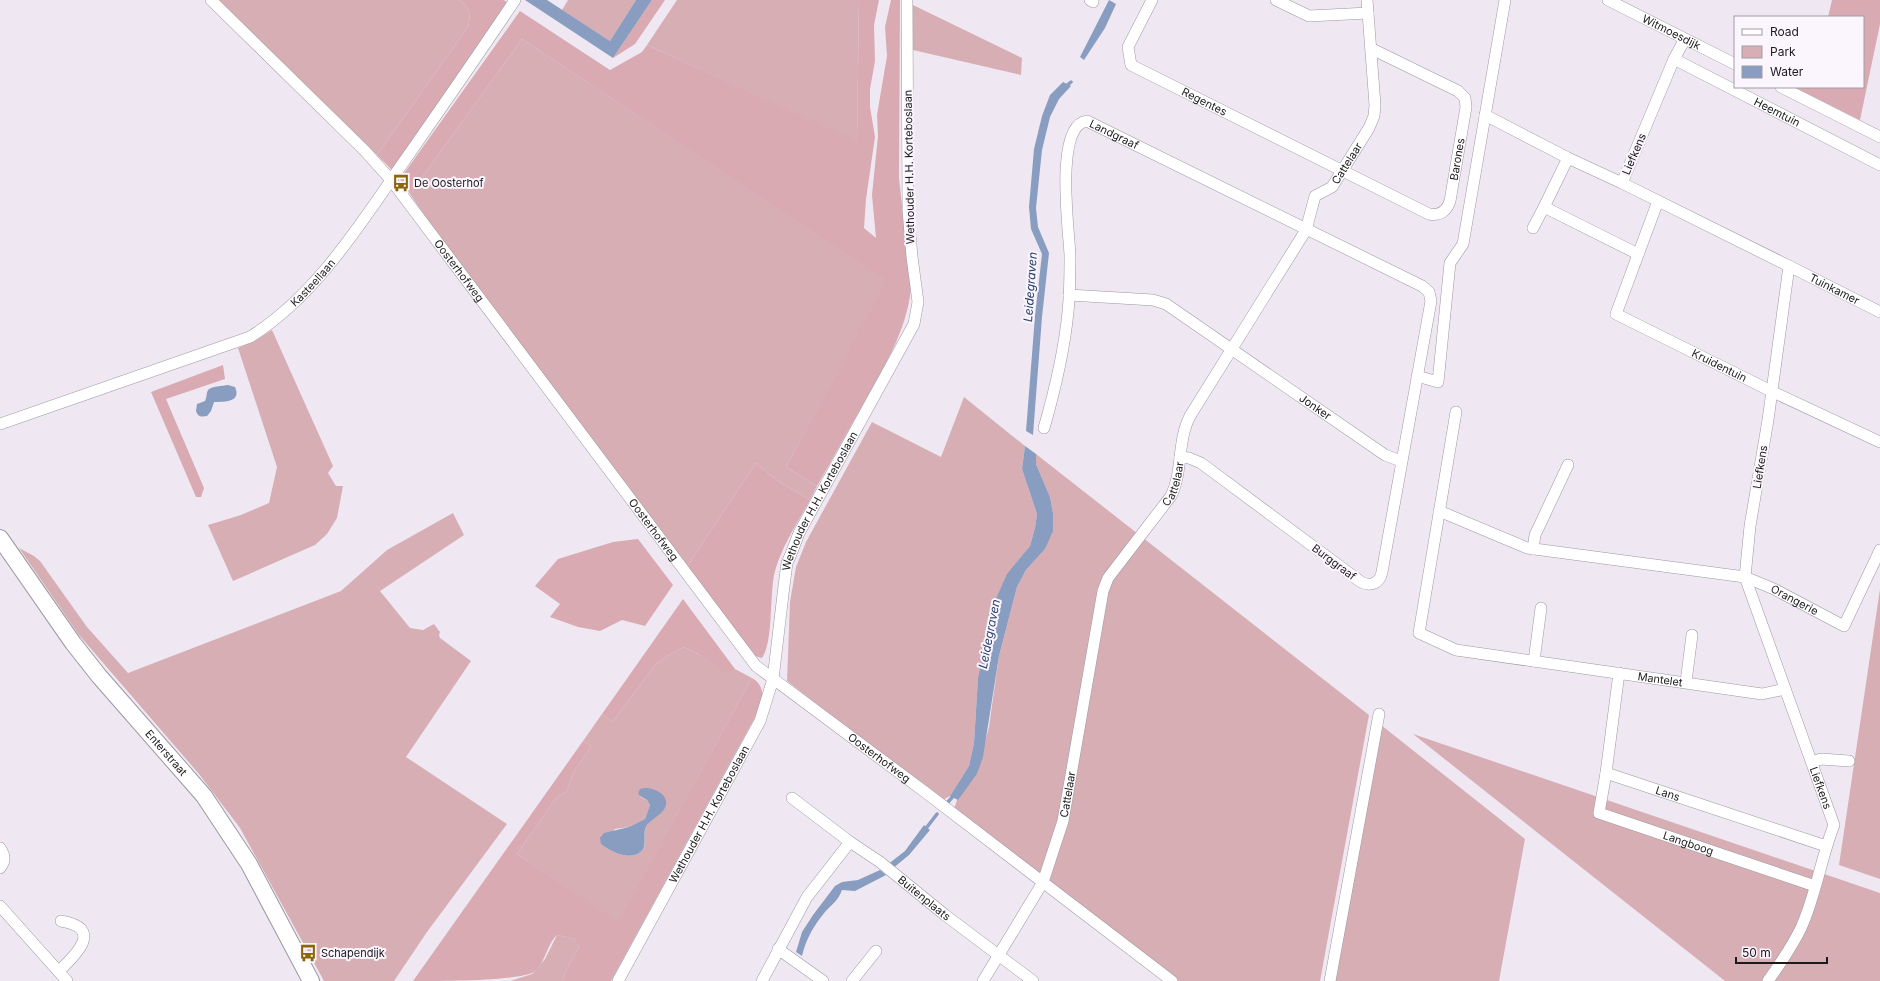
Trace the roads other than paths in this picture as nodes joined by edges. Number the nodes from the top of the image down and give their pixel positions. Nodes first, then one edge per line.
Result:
1 (211, 0) edge
2 (515, 0) edge
3 (907, 0) edge
4 (1090, 0) edge
5 (1093, 0) edge
6 (1152, 0) edge
7 (1276, 0) edge
8 (1367, 0) edge
9 (1505, 0) edge
10 (1608, 0) edge
11 (1368, 13) junction
12 (1685, 39) junction
13 (1372, 49) junction
14 (1674, 59) junction
15 (1734, 64) edge
16 (1783, 88) edge
17 (1485, 116) junction
18 (1880, 137) edge
19 (1568, 158) junction
20 (1880, 165) edge
21 (1342, 171) junction
22 (391, 180) junction
23 (1622, 183) junction
24 (1658, 201) junction
25 (1544, 207) junction
26 (1533, 228) dead end
27 (1306, 230) junction
28 (1638, 254) junction
29 (1789, 266) junction
30 (1069, 295) junction
31 (1880, 312) edge
32 (1231, 349) junction
33 (1417, 376) junction
34 (1771, 392) junction
35 (1456, 412) dead end
36 (0, 424) edge
37 (1044, 428) dead end
38 (1880, 442) edge
39 (1180, 457) junction
40 (1402, 461) junction
41 (1568, 465) dead end
42 (1439, 511) junction
43 (0, 538) edge
44 (1533, 549) junction
45 (1880, 550) edge
46 (1744, 577) junction
47 (1541, 608) dead end
48 (1692, 635) dead end
49 (1534, 661) junction
50 (1619, 673) junction
51 (773, 680) junction
52 (1686, 682) junction
53 (1785, 689) junction
54 (1379, 714) dead end
55 (1849, 761) dead end
56 (1812, 762) junction
57 (1606, 773) junction
58 (792, 798) dead end
59 (850, 842) junction
60 (1826, 846) junction
61 (0, 848) edge
62 (0, 868) edge
63 (1043, 882) junction
64 (1815, 886) junction
65 (0, 906) edge
66 (61, 921) dead end
67 (778, 949) junction
68 (876, 951) dead end
69 (998, 954) junction
70 (60, 971) junction
71 (67, 981) edge
72 (311, 981) edge
73 (618, 981) edge
74 (762, 981) edge
75 (823, 981) edge
76 (852, 981) edge
77 (982, 981) edge
78 (1033, 981) edge
79 (1172, 981) edge
80 (1330, 981) edge
81 (1768, 981) edge

1 - 22 street, Oosterhofweg
2 - 22 street, Kasteellaan
3 - 51 street, Wethouder H.H. Korteboslaan
4 - 5 street
6 - 21 street, Regentes
7 - 11 street
8 - 11 street, Cattelaar
9 - 17 street
10 - 12 street, Witmoesdijk
11 - 13 street, Cattelaar
12 - 14 street, Liefkens
12 - 15 street, Witmoesdijk
13 - 21 street, Cattelaar
13 - 21 street, Barones
14 - 20 street, Heemtuin
14 - 23 street, Liefkens
16 - 18 street
17 - 19 street
17 - 33 street
19 - 23 street
19 - 25 street
21 - 27 street, Cattelaar
22 - 36 street, Kasteellaan
22 - 51 street, Oosterhofweg
23 - 24 street, Liefkens
24 - 28 street, Kruidentuin
24 - 29 street, Liefkens
25 - 26 street
25 - 28 street
27 - 30 street, Landgraaf
27 - 32 street, Cattelaar
27 - 33 street, Burggraaf
28 - 34 street, Kruidentuin
29 - 31 street, Tuinkamer
29 - 34 street, Liefkens
30 - 32 street
30 - 37 street, Landgraaf
32 - 39 street, Cattelaar
32 - 40 street, Jonker
33 - 40 street, Burggraaf
34 - 38 street, Kruidentuin
34 - 46 street, Liefkens
35 - 42 street, Mantelet
39 - 40 street, Burggraaf
39 - 63 street, Cattelaar
41 - 44 street
42 - 44 street
42 - 49 street, Mantelet
43 - 72 main road, Enterstraat
44 - 46 street
45 - 46 street, Orangerie
46 - 53 street, Liefkens
47 - 49 street
48 - 52 street
49 - 50 street, Mantelet
50 - 52 street, Mantelet
50 - 57 street
51 - 63 street, Oosterhofweg
51 - 73 street, Wethouder H.H. Korteboslaan
52 - 53 street, Mantelet
53 - 56 street, Liefkens
54 - 80 street
55 - 56 street
56 - 60 street, Liefkens
57 - 60 street, Lans
57 - 64 street, Langboog
58 - 59 street, Buitenplaats
59 - 67 street
59 - 69 street, Buitenplaats
60 - 64 street, Liefkens
61 - 62 street
63 - 69 street, Cattelaar
63 - 79 street, Oosterhofweg
64 - 81 street, Liefkens
65 - 70 street
66 - 70 street
67 - 74 street
67 - 75 street
68 - 76 street
69 - 77 street, Cattelaar
69 - 78 street, Buitenplaats
70 - 71 street

